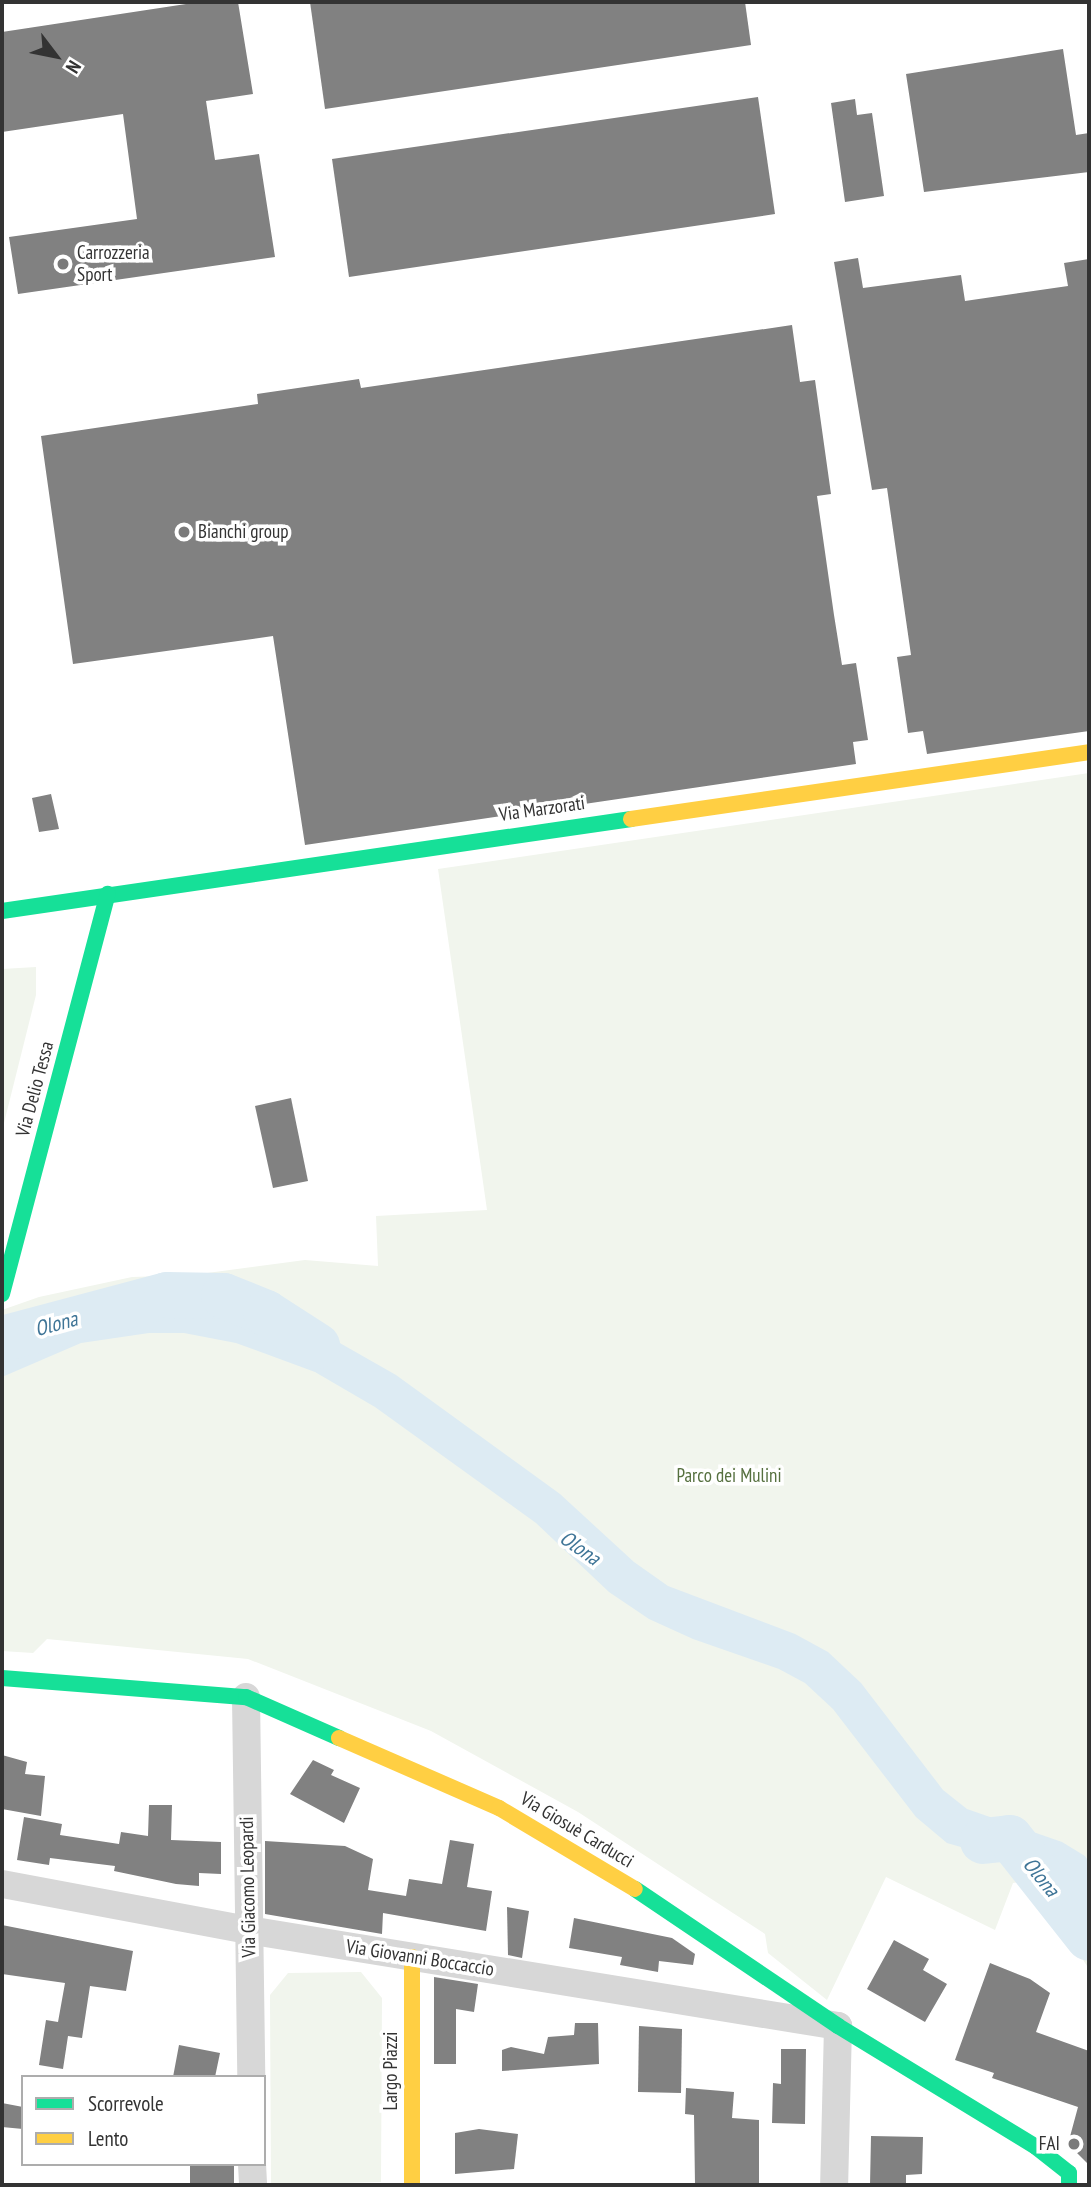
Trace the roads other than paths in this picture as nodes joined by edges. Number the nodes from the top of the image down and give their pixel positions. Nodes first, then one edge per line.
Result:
1 (1089, 752) edge
2 (108, 894) junction
3 (2, 911) edge
4 (3, 1290) edge
5 (2, 1678) edge
6 (246, 1697) junction
7 (2, 1884) edge
8 (248, 1930) junction
9 (412, 1956) junction
10 (838, 2026) junction
11 (251, 2075) edge
12 (252, 2166) edge
13 (1069, 2179) edge
14 (253, 2185) edge
15 (412, 2185) edge
16 (834, 2185) edge

1 - 2 street, Via Marzorati
2 - 3 street, Via Marzorati
2 - 4 street, Via Delio Tessa
5 - 6 street, Via Giosuè Carducci
6 - 8 street, Via Giacomo Leopardi
6 - 10 street, Via Giosuè Carducci
7 - 8 street, Via Giovanni Boccaccio
8 - 9 street, Via Giovanni Boccaccio
8 - 11 street, Via Giacomo Leopardi
9 - 10 street, Via Giovanni Boccaccio
9 - 15 street, Largo Piazzi
10 - 13 street, Via Giosuè Carducci
10 - 16 street
12 - 14 street

